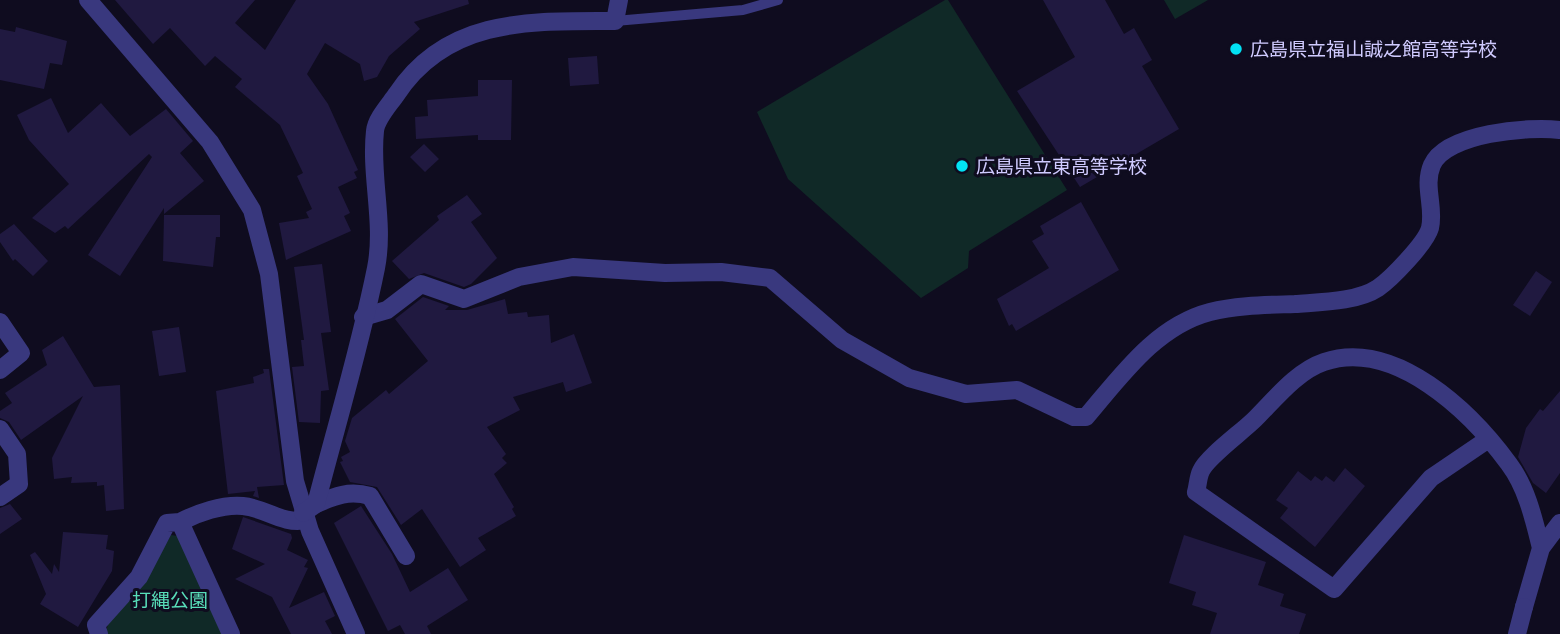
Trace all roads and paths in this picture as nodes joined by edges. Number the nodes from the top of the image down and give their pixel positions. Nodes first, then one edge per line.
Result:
1 (88, 0) edge
2 (619, 0) edge
3 (778, 0) edge
4 (615, 21) junction
5 (1560, 130) edge
6 (363, 317) junction
7 (0, 322) edge
8 (0, 370) edge
9 (0, 429) edge
10 (1487, 440) junction
11 (0, 497) edge
12 (308, 513) junction
13 (180, 522) junction
14 (1560, 523) edge
15 (1541, 548) junction
16 (406, 556) dead end
17 (99, 634) edge
18 (230, 634) edge
19 (356, 634) edge
20 (1517, 634) edge

1 - 12 street
2 - 4 street
3 - 4 lane
4 - 6 street
5 - 6 street
6 - 12 street
7 - 8 street
9 - 11 street
10 - 10 street
10 - 15 street
12 - 13 street
12 - 16 street
12 - 19 street
13 - 17 street
13 - 18 street
14 - 15 street
15 - 20 street

